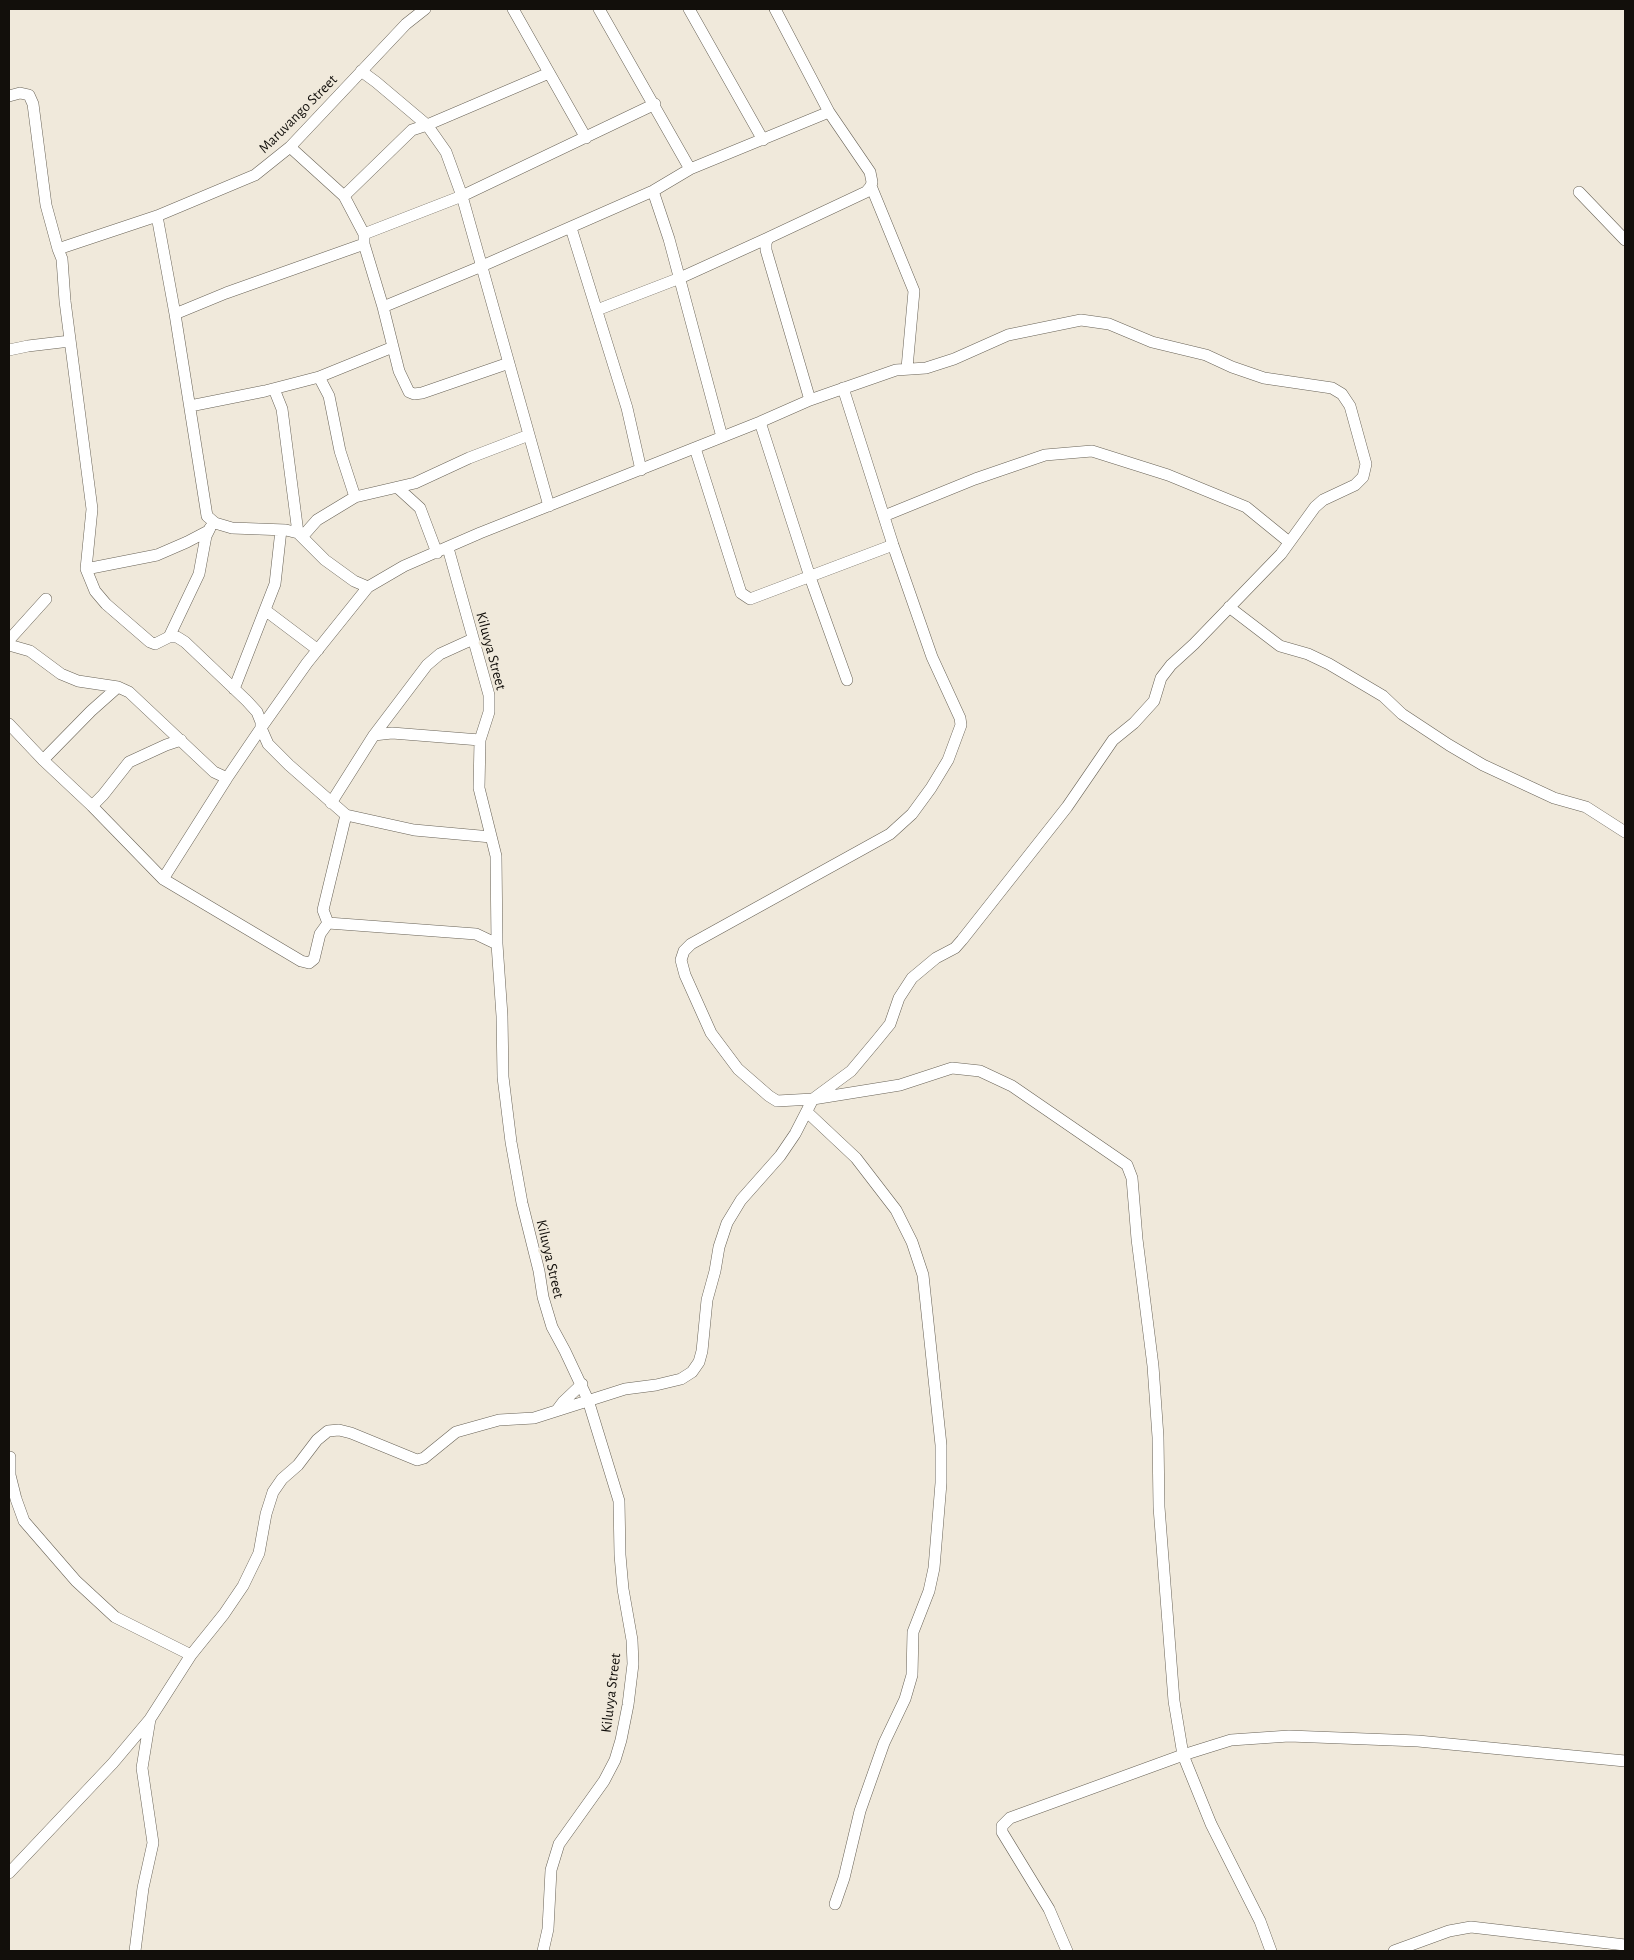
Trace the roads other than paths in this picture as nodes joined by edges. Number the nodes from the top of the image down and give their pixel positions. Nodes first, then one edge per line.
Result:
1 (425, 9) edge
2 (513, 9) edge
3 (599, 9) edge
4 (689, 9) edge
5 (775, 9) edge
6 (361, 71) junction
7 (549, 73) junction
8 (9, 96) edge
9 (654, 104) junction
10 (829, 112) junction
11 (427, 126) junction
12 (586, 138) junction
13 (763, 140) junction
14 (290, 147) junction
15 (690, 169) junction
16 (871, 186) junction
17 (652, 191) junction
18 (1579, 192) dead end
19 (344, 196) junction
20 (462, 196) junction
21 (157, 216) junction
22 (571, 228) junction
23 (768, 238) junction
24 (364, 239) junction
25 (1625, 240) edge
26 (58, 249) junction
27 (482, 266) junction
28 (680, 278) junction
29 (383, 307) junction
30 (598, 310) junction
31 (176, 314) junction
32 (70, 341) junction
33 (393, 347) junction
34 (9, 350) edge
35 (509, 363) junction
36 (907, 368) junction
37 (319, 377) junction
38 (843, 388) junction
39 (274, 389) junction
40 (810, 400) junction
41 (190, 406) junction
42 (760, 422) junction
43 (529, 435) junction
44 (722, 437) junction
45 (695, 448) junction
46 (641, 470) junction
47 (398, 488) junction
48 (355, 497) junction
49 (549, 506) junction
50 (884, 516) junction
51 (212, 527) junction
52 (281, 530) junction
53 (300, 535) junction
54 (1289, 542) junction
55 (893, 545) junction
56 (442, 550) junction
57 (86, 569) junction
58 (810, 577) junction
59 (368, 587) junction
60 (46, 599) dead end
61 (1229, 607) junction
62 (265, 610) junction
63 (169, 637) junction
64 (473, 639) junction
65 (9, 640) edge
66 (9, 645) edge
67 (318, 650) junction
68 (847, 680) dead end
69 (118, 687) junction
70 (234, 689) junction
71 (9, 724) edge
72 (261, 728) junction
73 (374, 734) junction
74 (180, 740) junction
75 (480, 740) junction
76 (44, 760) junction
77 (227, 778) junction
78 (332, 802) junction
79 (92, 806) junction
80 (346, 815) junction
81 (1625, 832) edge
82 (491, 837) junction
83 (163, 879) junction
84 (328, 923) junction
85 (497, 944) junction
86 (813, 1099) junction
87 (807, 1112) junction
88 (582, 1384) junction
89 (588, 1400) junction
90 (557, 1410) junction
91 (10, 1457) edge
92 (191, 1655) junction
93 (150, 1719) junction
94 (1183, 1755) junction
95 (1625, 1761) edge
96 (9, 1873) edge
97 (835, 1904) dead end
98 (1625, 1945) edge
99 (135, 1951) edge
100 (543, 1951) edge
101 (1067, 1951) edge
102 (1271, 1951) edge
103 (1394, 1951) edge

1 - 6 street, Maruvango Street
2 - 7 street
3 - 9 street
4 - 13 street
5 - 10 street
6 - 11 street
6 - 14 street, Maruvango Street
7 - 11 street
7 - 12 street
8 - 26 street
9 - 12 street
9 - 15 street
10 - 13 street
10 - 16 street
11 - 19 street
11 - 20 street
12 - 20 street
13 - 15 street
14 - 19 street
14 - 21 street, Maruvango Street
15 - 17 street
16 - 23 street
16 - 36 street
17 - 22 street
17 - 28 street
18 - 25 street
19 - 24 street
20 - 24 street
20 - 27 street
21 - 26 street, Maruvango Street
21 - 31 street
22 - 27 street
22 - 30 street
23 - 28 street
23 - 40 street
24 - 29 street
24 - 31 street
26 - 32 street
27 - 29 street
27 - 35 street
28 - 30 street
28 - 44 street
29 - 33 street
30 - 46 street
31 - 41 street
32 - 34 street
32 - 57 street
33 - 35 street
33 - 37 street
35 - 43 street
36 - 38 street
36 - 54 street
37 - 39 street
37 - 48 street
38 - 40 street
38 - 50 street
39 - 41 street
39 - 53 street
40 - 42 street
41 - 51 street
42 - 44 street
42 - 58 street
43 - 47 street
43 - 49 street
44 - 45 street
45 - 46 street
45 - 58 street
46 - 49 street
47 - 48 street
47 - 56 street, Kiluvya Street
48 - 53 street
49 - 56 street
50 - 54 street
50 - 55 street
51 - 52 street
51 - 57 street
51 - 63 street
52 - 53 street
52 - 62 street
53 - 59 street
54 - 61 street
55 - 58 street
55 - 86 street
56 - 59 street
56 - 64 street, Kiluvya Street
57 - 63 street
58 - 68 street
59 - 67 street
60 - 65 street
61 - 81 street
61 - 86 street
62 - 67 street
62 - 70 street
63 - 70 street
64 - 73 street
64 - 75 street, Kiluvya Street
66 - 69 street
67 - 72 street
69 - 74 street
69 - 76 street
70 - 72 street
71 - 76 street
72 - 77 street
72 - 78 street
73 - 75 street
73 - 78 street
74 - 77 street
74 - 79 street
75 - 82 street, Kiluvya Street
76 - 79 street
77 - 83 street
78 - 80 street
79 - 83 street
80 - 82 street
80 - 84 street
82 - 85 street, Kiluvya Street
83 - 84 street
84 - 85 street
85 - 88 street, Kiluvya Street
86 - 87 street
86 - 94 street
87 - 89 street
87 - 97 street
88 - 89 street, Kiluvya Street
88 - 90 street
89 - 90 street
89 - 100 street, Kiluvya Street
90 - 92 street
91 - 92 street
92 - 93 street
93 - 96 street
93 - 99 street
94 - 95 street
94 - 101 street
94 - 102 street
98 - 103 street

